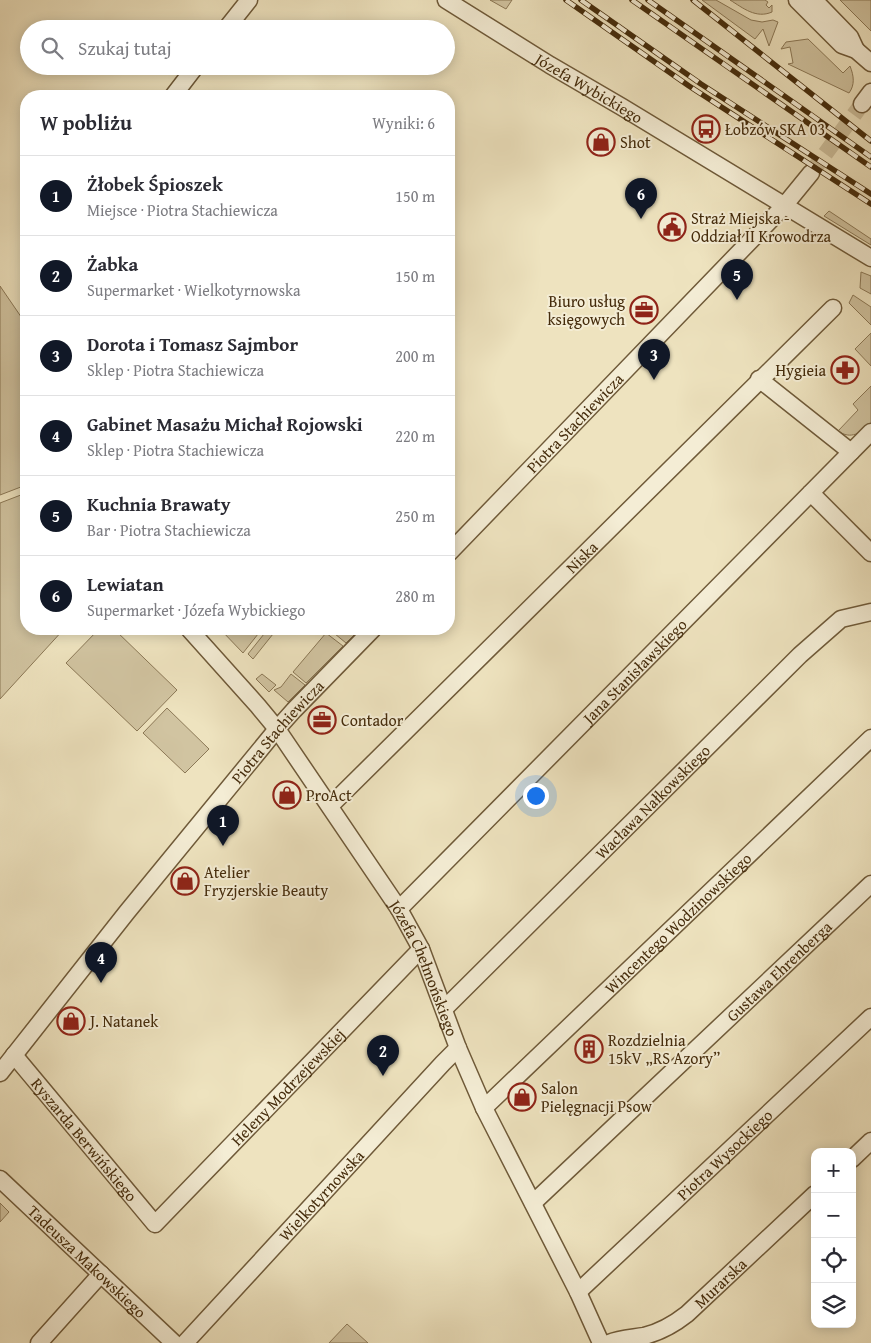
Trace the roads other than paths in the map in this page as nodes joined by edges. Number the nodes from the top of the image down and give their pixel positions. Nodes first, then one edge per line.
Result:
1 (249, 0) edge
2 (446, 0) edge
3 (797, 0) edge
4 (814, 0) edge
5 (233, 20) edge
6 (856, 50) junction
7 (871, 63) edge
8 (189, 75) edge
9 (178, 90) edge
10 (810, 173) tunnel mouth
11 (784, 206) junction
12 (871, 258) edge
13 (833, 308) dead end
14 (759, 379) junction
15 (871, 432) edge
16 (851, 452) junction
17 (810, 493) junction
18 (455, 547) edge
19 (871, 553) edge
20 (871, 612) edge
21 (195, 635) edge
22 (367, 635) edge
23 (277, 729) junction
24 (871, 738) edge
25 (330, 806) junction
26 (871, 884) edge
27 (399, 909) junction
28 (421, 949) junction
29 (444, 1009) junction
30 (871, 1017) edge
31 (458, 1048) junction
32 (14, 1055) junction
33 (0, 1073) edge
34 (484, 1108) junction
35 (871, 1141) edge
36 (856, 1155) edge
37 (0, 1179) edge
38 (811, 1198) edge
39 (533, 1203) junction
40 (155, 1224) joint
41 (101, 1274) junction
42 (578, 1292) junction
43 (39, 1343) edge
44 (174, 1343) edge
45 (185, 1343) edge
46 (601, 1343) edge
47 (609, 1343) edge

1 - 5 street
2 - 11 street, Józefa Wybickiego
3 - 6 street
4 - 6 street
6 - 7 street
8 - 9 street
10 - 11 street, Piotra Stachiewicza
11 - 12 street, Józefa Wybickiego
11 - 18 street, Piotra Stachiewicza
13 - 14 street, Niska
14 - 16 street
14 - 25 street, Niska
15 - 16 street, Jana Stanisławskiego
16 - 17 street, Jana Stanisławskiego
17 - 19 street
17 - 27 street, Jana Stanisławskiego
20 - 29 street, Wacława Nałkowskiego
21 - 23 street, Józefa Chełmońskiego
22 - 23 street, Piotra Stachiewicza
23 - 25 street, Józefa Chełmońskiego
23 - 32 street, Piotra Stachiewicza
24 - 34 street, Wincentego Wodzinowskiego
25 - 27 street, Józefa Chełmońskiego
26 - 39 street, Gustawa Ehrenberga
27 - 28 street, Józefa Chełmońskiego
28 - 29 street, Józefa Chełmońskiego
28 - 40 street, Heleny Modrzejewskiej
29 - 31 street, Józefa Chełmońskiego
30 - 42 street, Piotra Wysockiego
31 - 34 street, Józefa Chełmońskiego
31 - 45 street, Wielkotyrnowska
32 - 33 street, Piotra Stachiewicza
32 - 40 street, Ryszarda Berwińskiego
34 - 39 street, Józefa Chełmońskiego
35 - 36 street
37 - 41 street, Tadeusza Makowskiego
38 - 47 street, Murarska
39 - 42 street, Józefa Chełmońskiego
41 - 43 street
41 - 44 street, Tadeusza Makowskiego
42 - 46 street, Józefa Chełmońskiego

